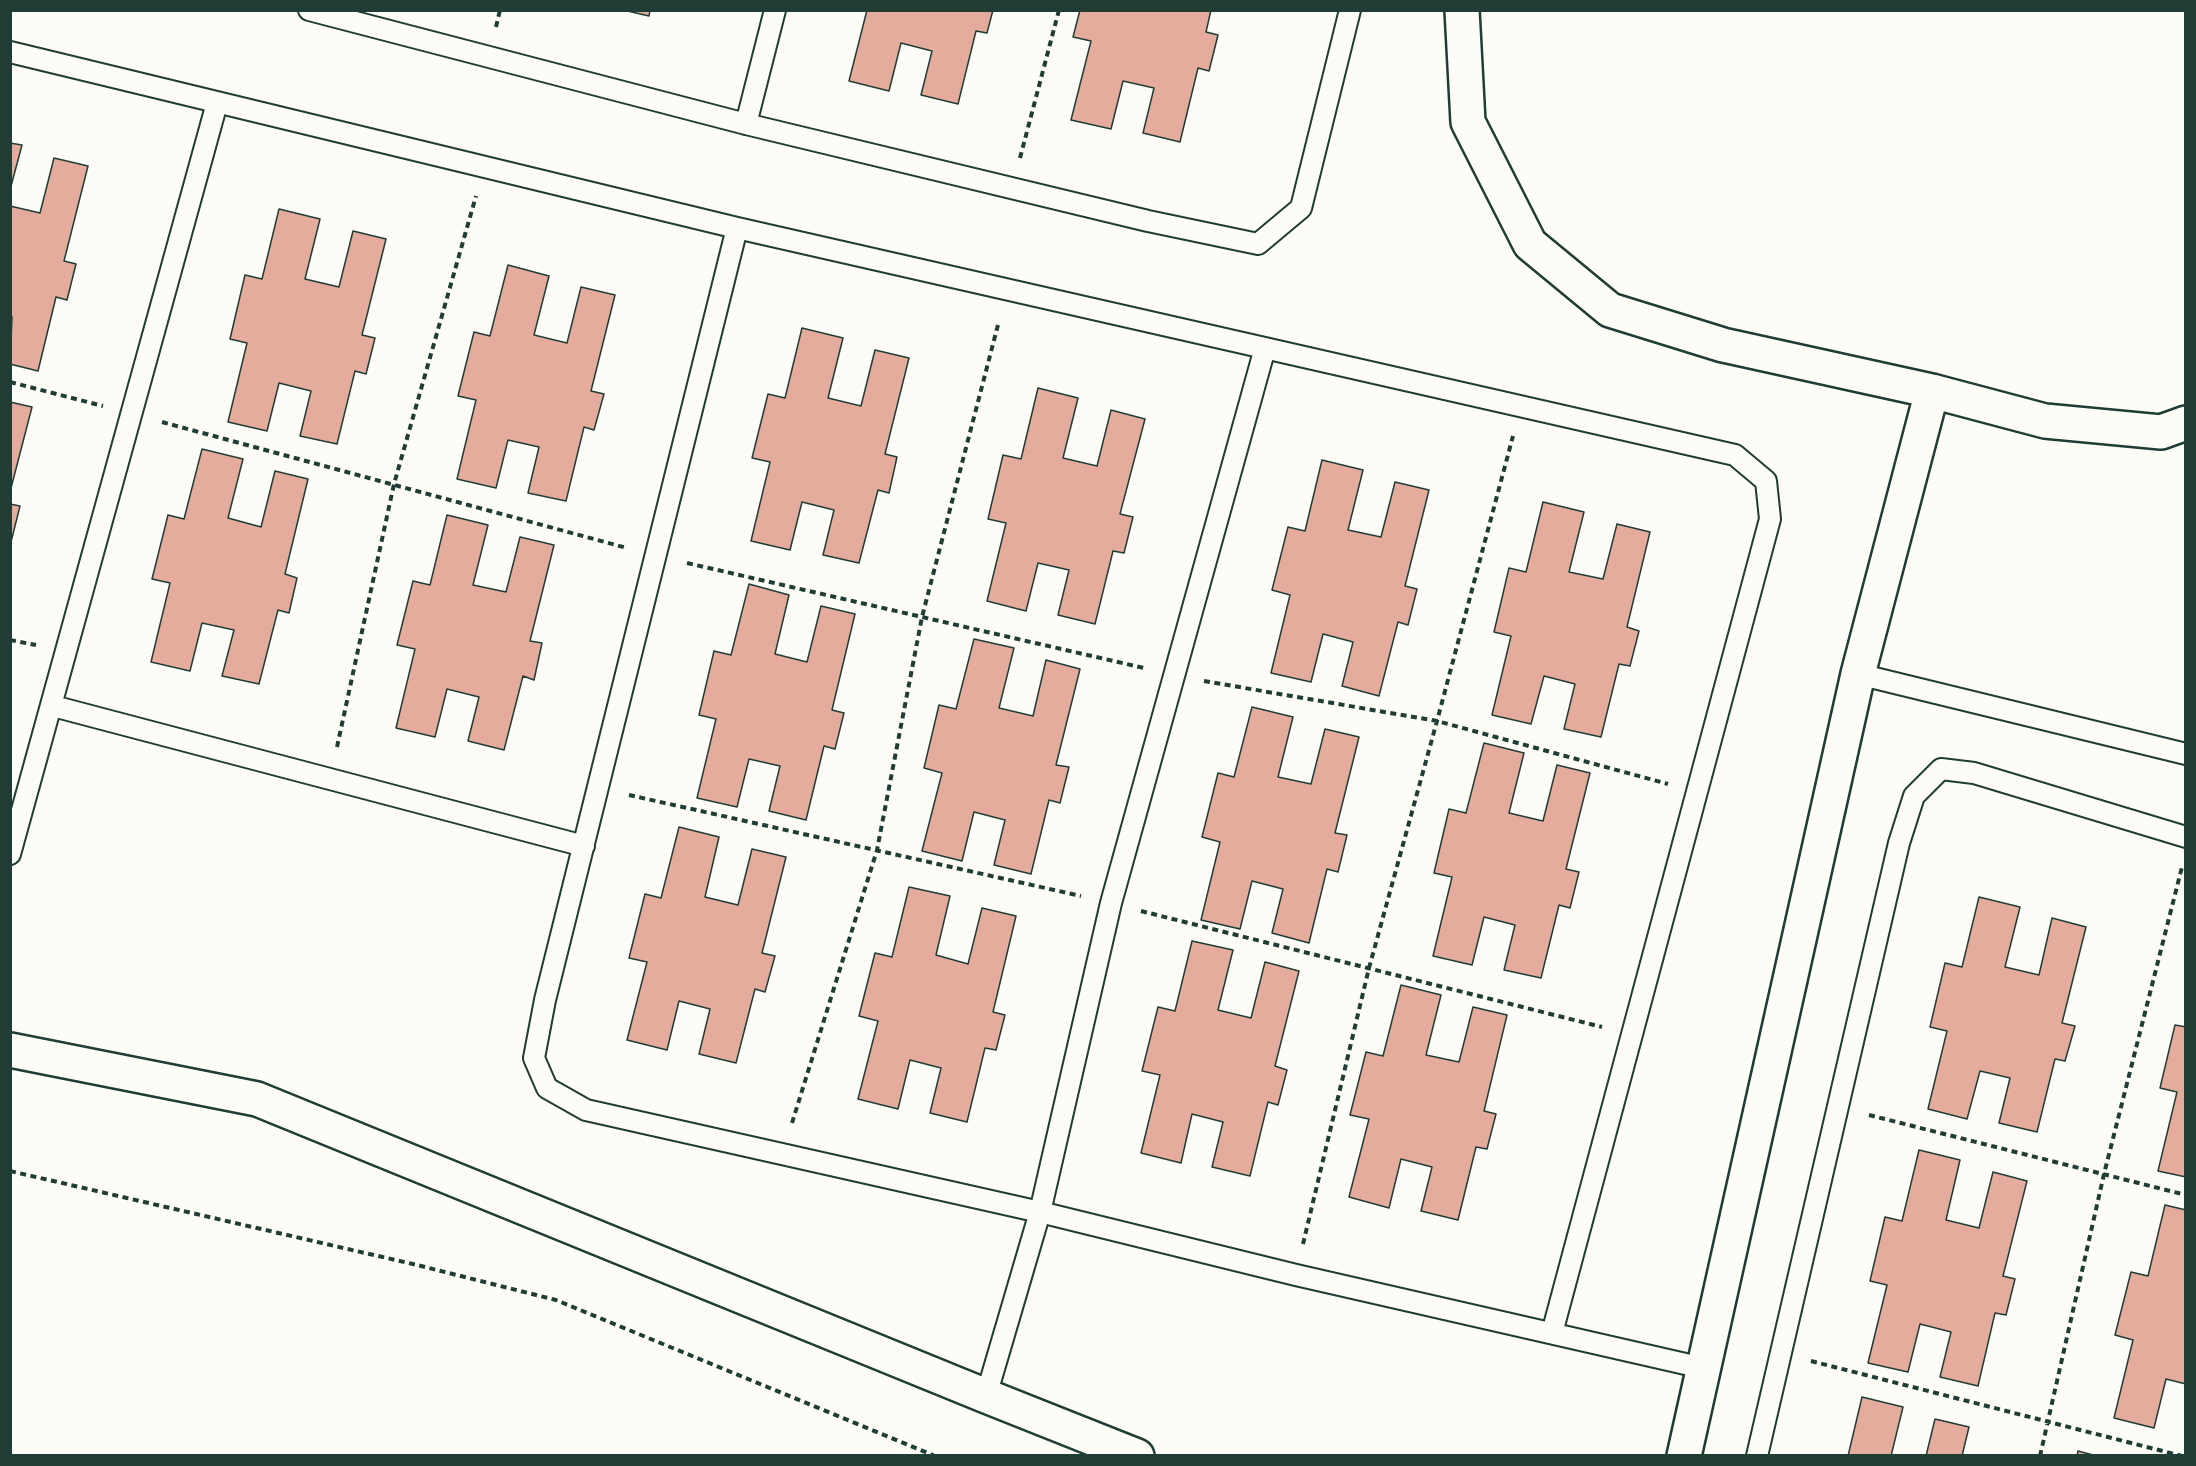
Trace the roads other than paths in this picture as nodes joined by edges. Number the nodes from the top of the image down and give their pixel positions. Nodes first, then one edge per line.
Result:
1 (309, 10) edge
2 (775, 10) edge
3 (1350, 10) edge
4 (1462, 10) edge
5 (10, 52) edge
6 (218, 103) junction
7 (746, 124) junction
8 (737, 228) junction
9 (1265, 348) junction
10 (1932, 391) junction
11 (2186, 423) edge
12 (1858, 674) junction
13 (53, 706) junction
14 (2186, 754) edge
15 (2186, 837) edge
16 (584, 846) junction
17 (10, 854) edge
18 (10, 1050) edge
19 (1040, 1212) junction
20 (1552, 1333) junction
21 (1703, 1368) junction
22 (986, 1396) junction
23 (1137, 1455) edge
24 (1684, 1455) edge
25 (1757, 1455) edge

1 - 7 lane
2 - 7 lane
3 - 7 lane
4 - 10 street
5 - 6 lane
6 - 8 lane
6 - 13 lane
8 - 9 lane
8 - 16 lane
9 - 19 lane
9 - 20 lane
10 - 11 street
10 - 12 street
12 - 14 lane
12 - 21 street
13 - 16 lane
13 - 17 lane
15 - 25 lane
16 - 19 lane
18 - 22 street
19 - 20 lane
19 - 22 lane
20 - 21 lane
21 - 24 street
22 - 23 street

